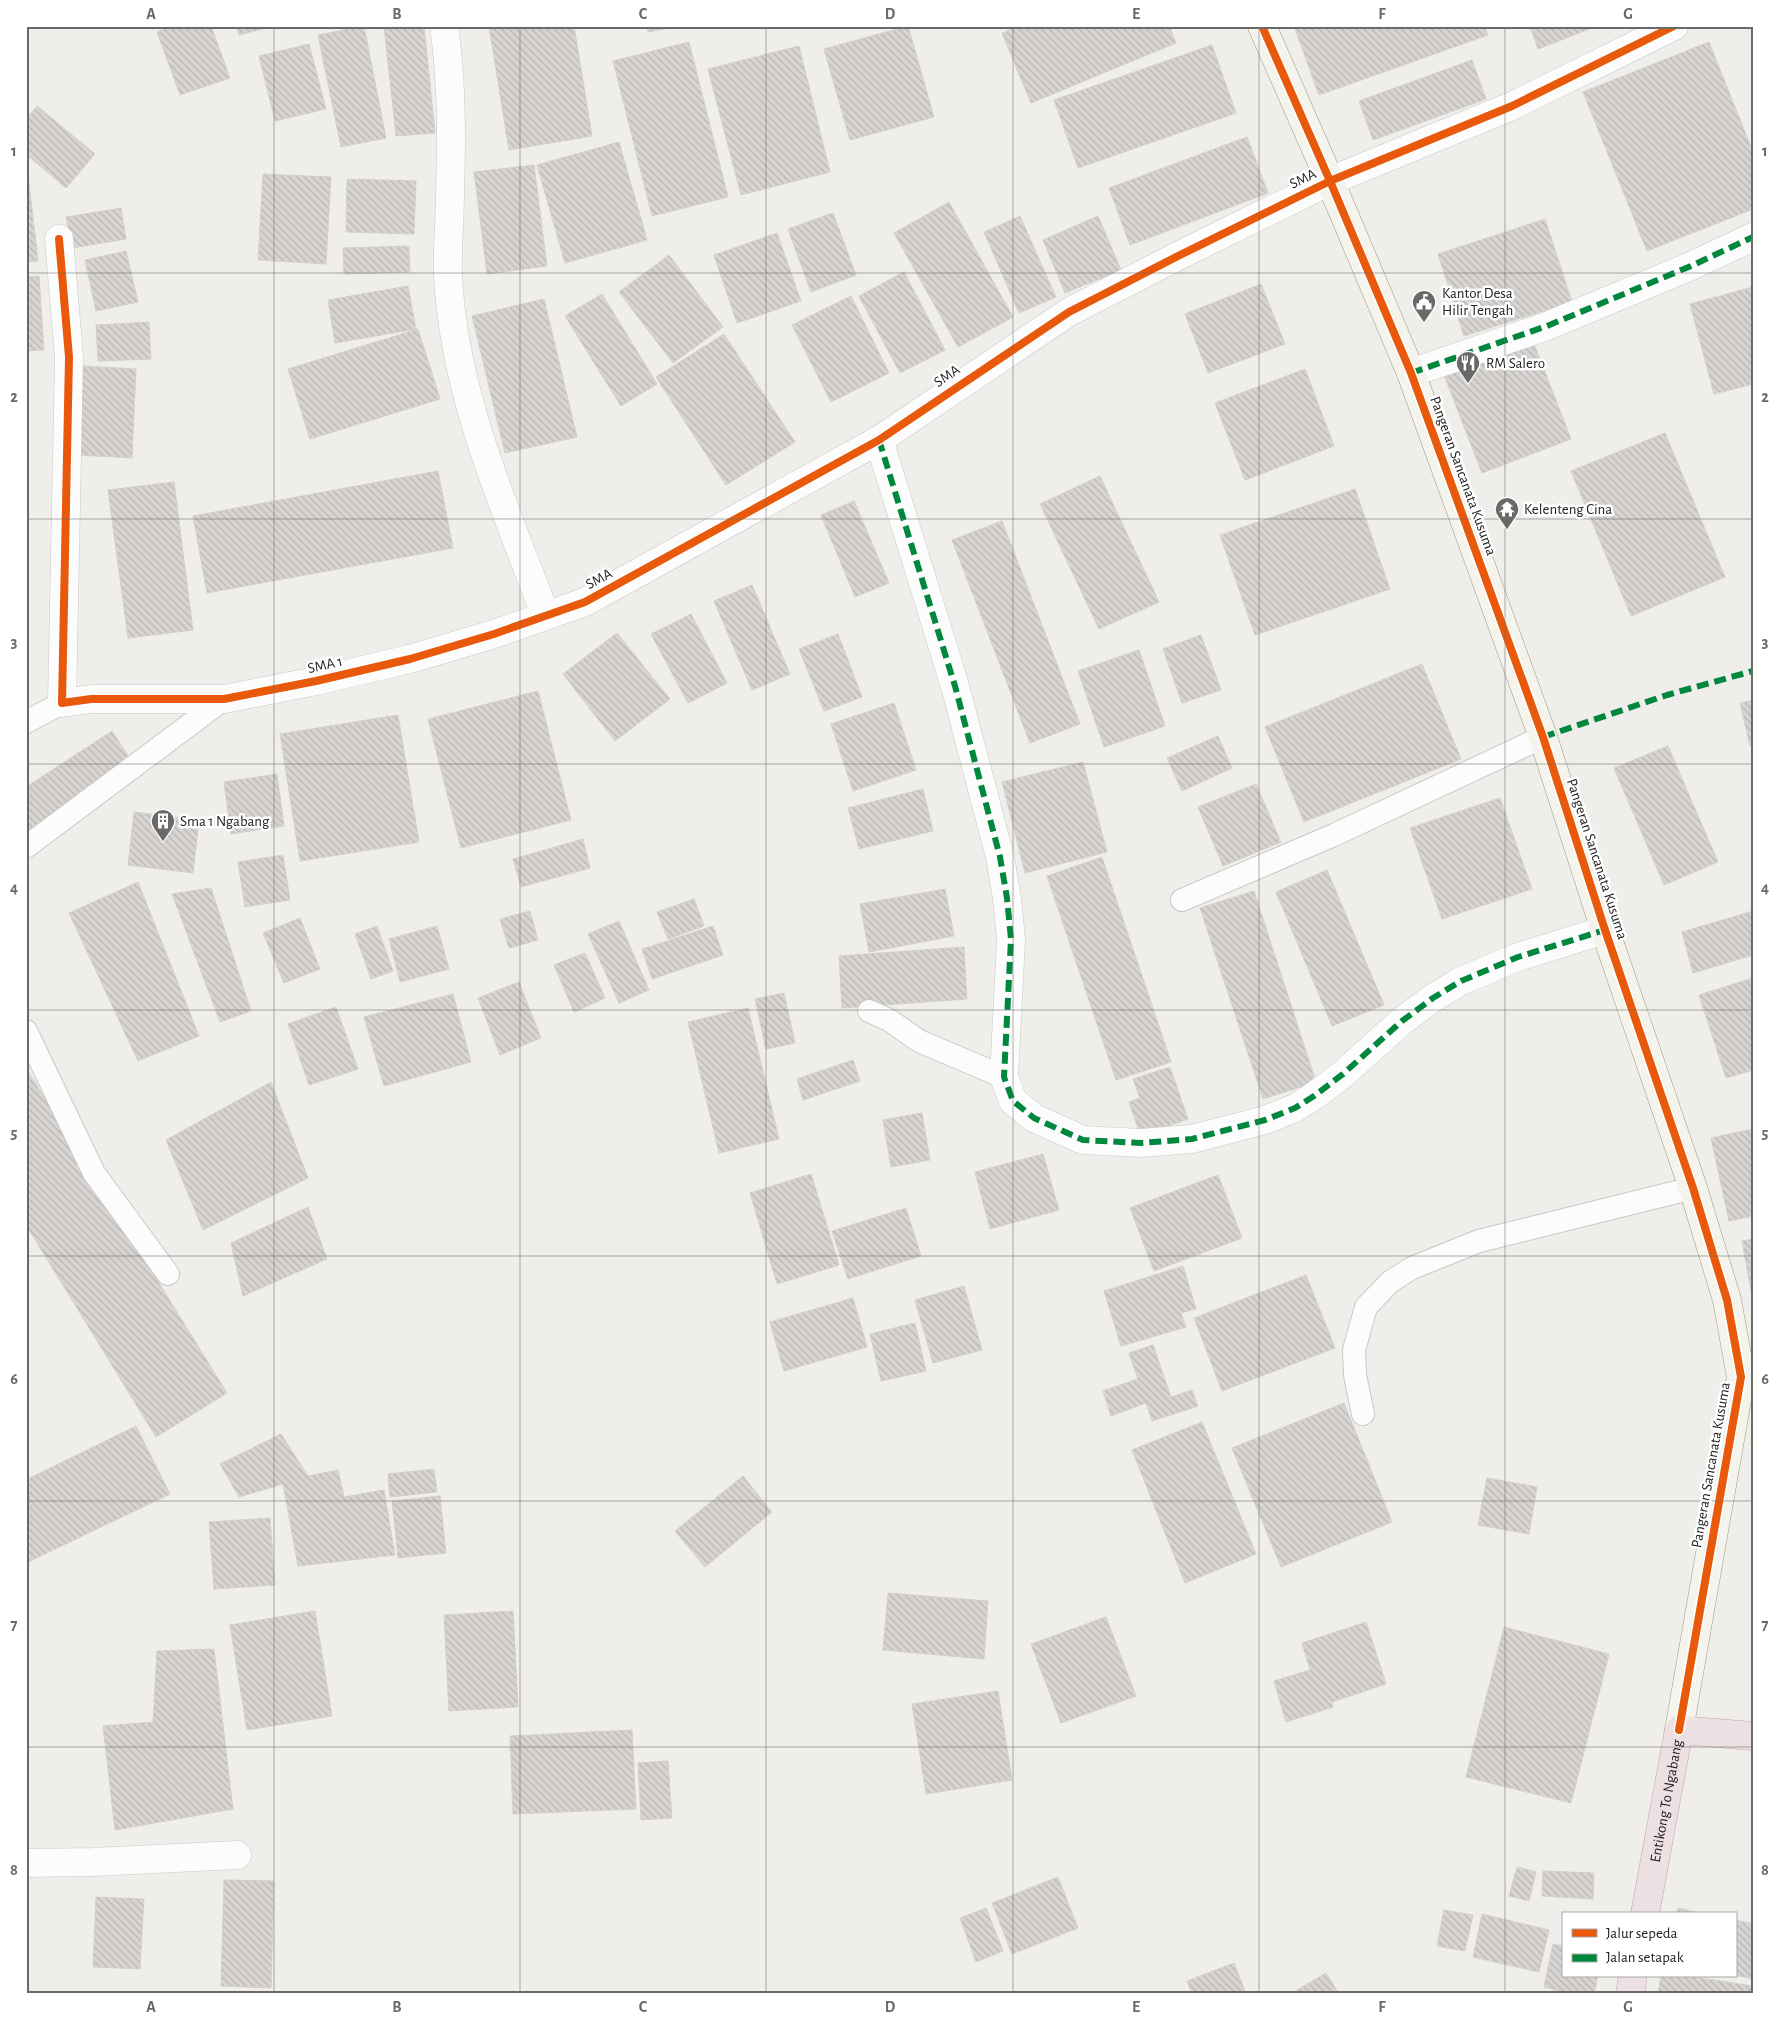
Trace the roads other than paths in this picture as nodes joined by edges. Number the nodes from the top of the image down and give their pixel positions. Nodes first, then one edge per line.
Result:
1 (444, 26) edge
2 (1262, 26) edge
3 (1674, 26) edge
4 (1330, 181) junction
5 (1753, 237) edge
6 (59, 239) dead end
7 (1411, 373) junction
8 (878, 440) junction
9 (585, 602) joint
10 (546, 616) junction
11 (224, 698) junction
12 (62, 703) junction
13 (26, 722) edge
14 (1543, 737) junction
15 (26, 847) edge
16 (1182, 900) dead end
17 (1606, 930) junction
18 (869, 1011) dead end
19 (26, 1031) edge
20 (1004, 1078) junction
21 (1693, 1188) junction
22 (168, 1274) dead end
23 (1741, 1377) junction
24 (1753, 1402) edge
25 (1363, 1414) dead end
26 (1679, 1730) junction
27 (1753, 1736) edge
28 (237, 1855) dead end
29 (26, 1863) edge
30 (1645, 1912) edge
31 (1633, 1978) edge
32 (1630, 1994) edge

1 - 10 street
2 - 4 street, Pangeran Sancanata Kusuma
3 - 4 street, SMA
4 - 7 street, Pangeran Sancanata Kusuma
4 - 8 street, SMA
5 - 7 street
6 - 12 street
7 - 14 street, Pangeran Sancanata Kusuma
8 - 9 street, SMA
8 - 20 street
9 - 10 street, SMA 1
10 - 11 street, SMA 1
11 - 12 street, SMA 1
11 - 15 lane
12 - 13 lane, SMA 1
14 - 16 lane
14 - 17 street, Pangeran Sancanata Kusuma
17 - 20 street
17 - 21 street, Pangeran Sancanata Kusuma
18 - 20 lane
19 - 22 lane
21 - 23 street, Pangeran Sancanata Kusuma
21 - 25 lane
23 - 24 street
23 - 26 street, Pangeran Sancanata Kusuma
26 - 27 highway, Entikong To Ngabang
26 - 30 highway, Entikong To Ngabang
28 - 29 street
31 - 32 highway

